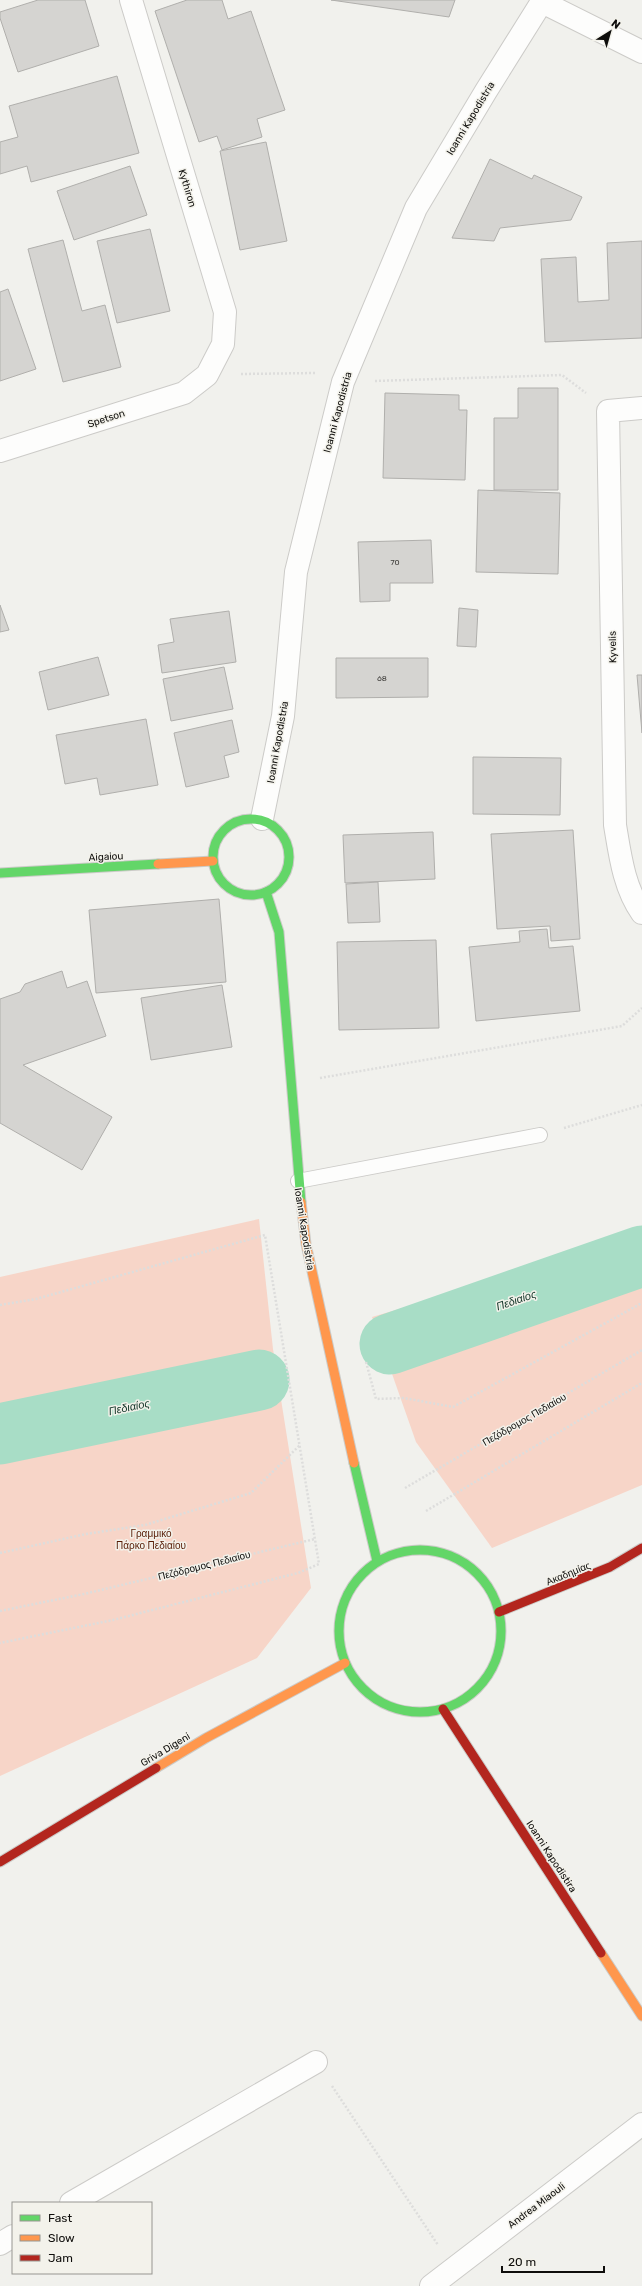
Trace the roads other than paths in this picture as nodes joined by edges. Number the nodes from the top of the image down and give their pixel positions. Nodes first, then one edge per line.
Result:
1 (131, 0) edge
2 (543, 1) edge
3 (642, 52) edge
4 (207, 375) joint
5 (642, 408) edge
6 (0, 451) edge
7 (262, 820) junction
8 (213, 861) junction
9 (0, 873) edge
10 (266, 892) junction
11 (642, 913) edge
12 (540, 1135) road end
13 (298, 1181) junction
14 (642, 1548) edge
15 (378, 1561) junction
16 (499, 1612) junction
17 (345, 1663) junction
18 (443, 1709) junction
19 (0, 1862) edge
20 (642, 2016) edge
21 (316, 2062) road end
22 (642, 2124) edge
23 (73, 2202) edge
24 (12, 2237) edge
25 (0, 2244) edge
26 (431, 2286) edge

1 - 4 street, Kythiron
2 - 3 street
2 - 7 street, Ioanni Kapodistria
4 - 6 street, Spetson
5 - 11 street, Kyvelis
7 - 8 street
7 - 10 street
8 - 9 street, Aigaiou
8 - 10 street
10 - 13 street, Ioanni Kapodistria
12 - 13 lane
13 - 15 street, Ioanni Kapodistria
14 - 16 street, Ακαδημίας
15 - 16 street
15 - 17 street
16 - 18 street
17 - 18 street
17 - 19 street, Griva Digeni
18 - 20 street, Ioanni Kapodistira
21 - 23 street
22 - 26 street, Andrea Miaouli
24 - 25 street

